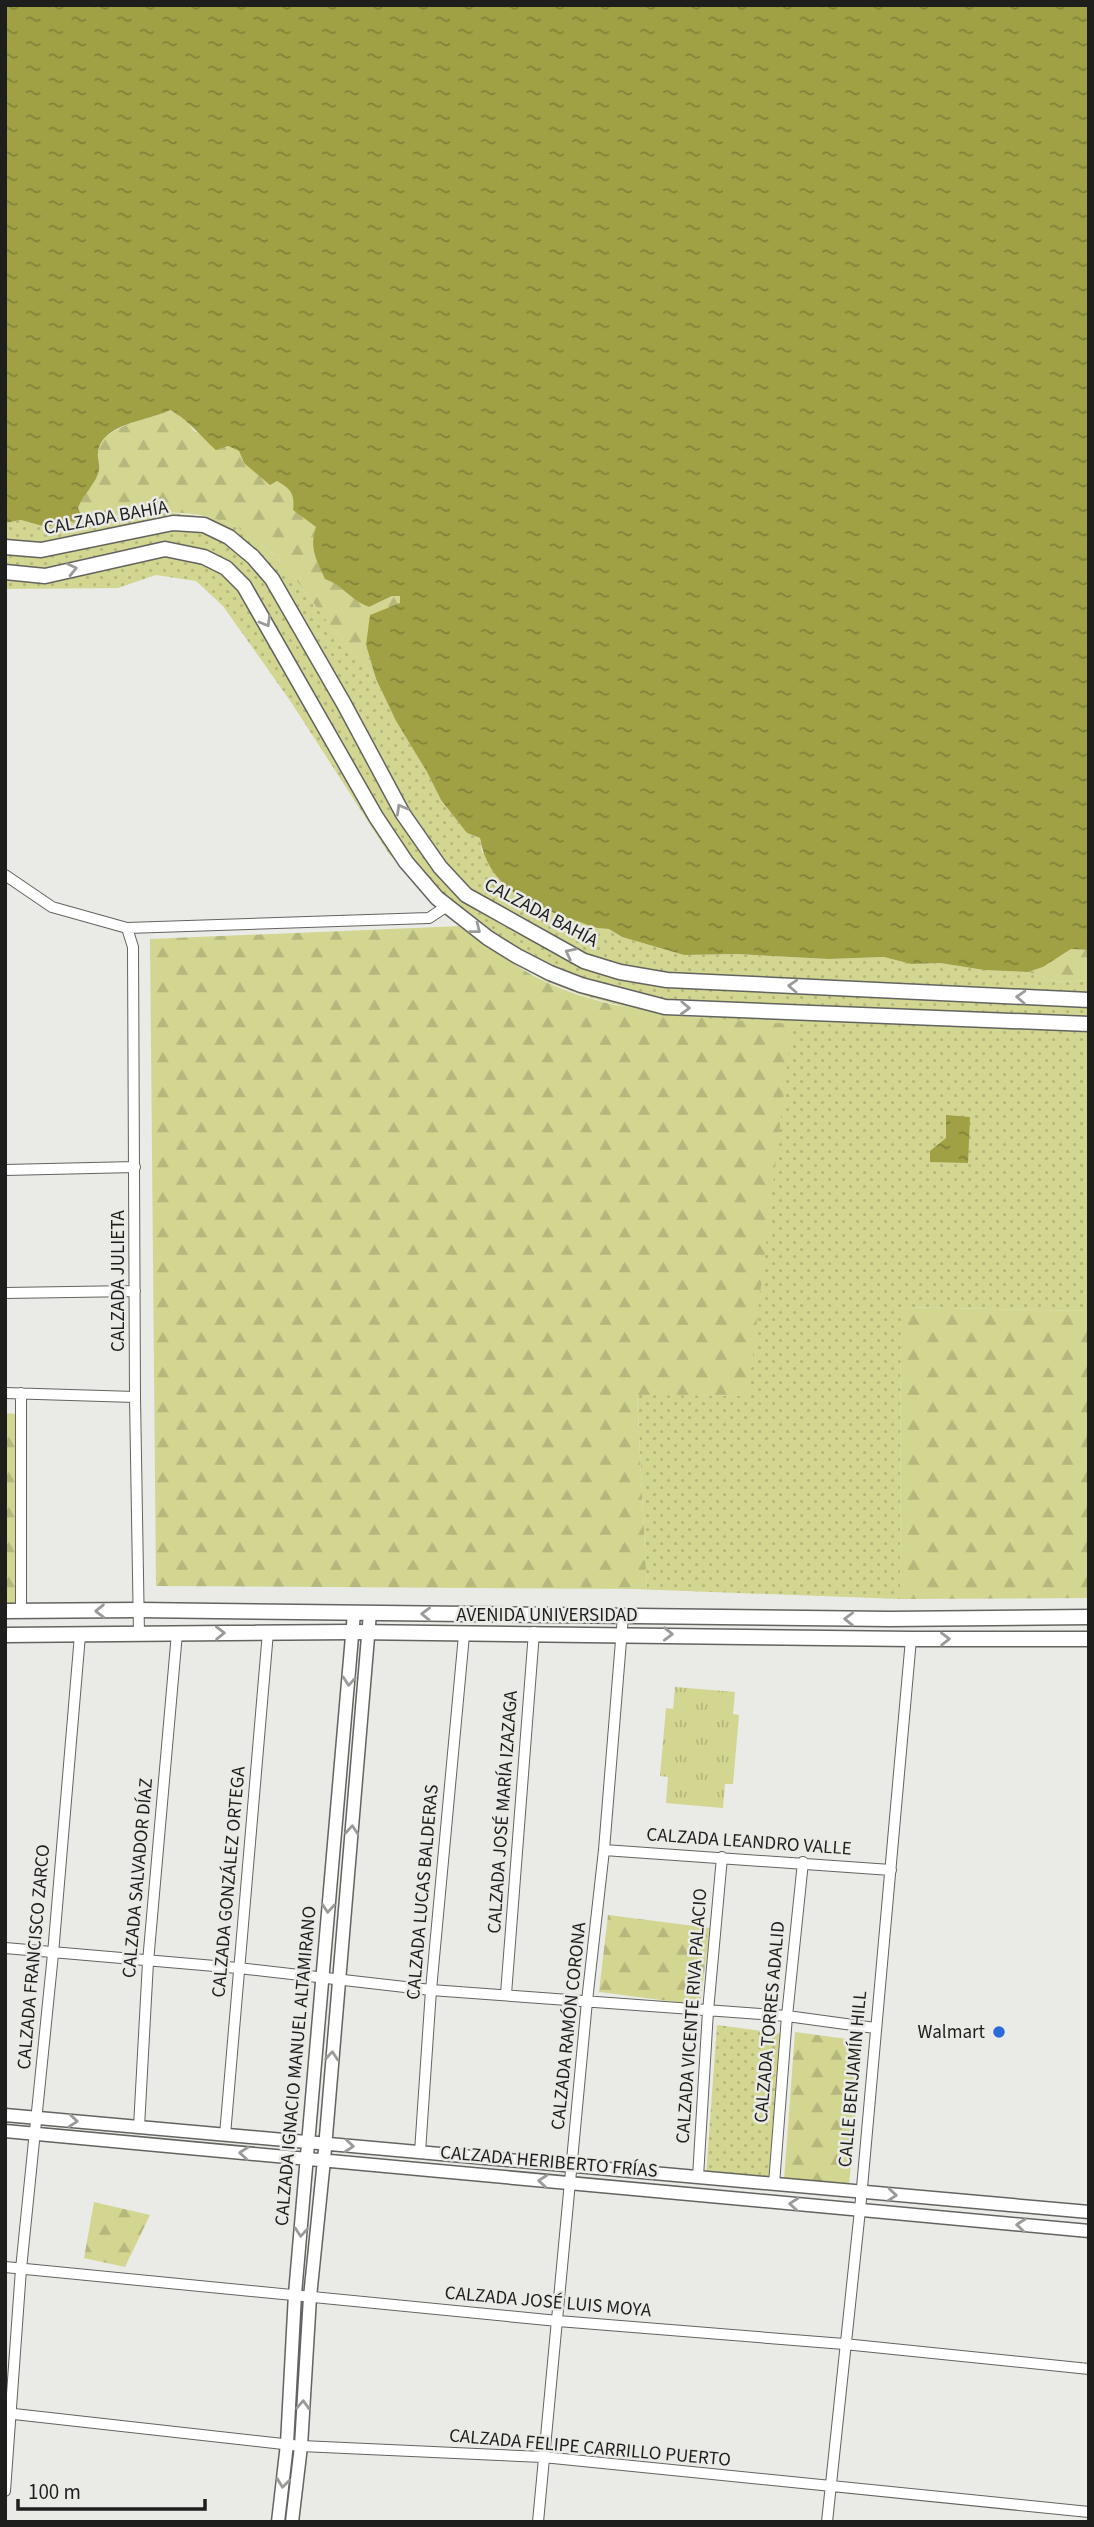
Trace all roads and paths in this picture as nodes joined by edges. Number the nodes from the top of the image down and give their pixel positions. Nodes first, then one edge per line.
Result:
1 (5, 547) edge
2 (5, 572) edge
3 (344, 704) junction
4 (322, 719) junction
5 (5, 875) edge
6 (447, 906) junction
7 (127, 929) junction
8 (1089, 1000) edge
9 (1089, 1024) edge
10 (135, 1167) junction
11 (5, 1170) edge
12 (135, 1291) junction
13 (5, 1293) edge
14 (5, 1393) edge
15 (21, 1393) junction
16 (135, 1397) junction
17 (138, 1610) junction
18 (5, 1611) edge
19 (21, 1612) junction
20 (354, 1613) junction
21 (370, 1613) junction
22 (623, 1616) junction
23 (1089, 1616) edge
24 (268, 1632) junction
25 (353, 1632) junction
26 (534, 1632) junction
27 (177, 1633) junction
28 (370, 1633) junction
29 (5, 1634) edge
30 (139, 1634) junction
31 (622, 1634) junction
32 (80, 1635) junction
33 (464, 1635) junction
34 (911, 1639) junction
35 (1089, 1639) edge
36 (604, 1850) junction
37 (722, 1857) junction
38 (803, 1862) junction
39 (891, 1870) junction
40 (5, 1948) edge
41 (53, 1954) junction
42 (148, 1962) junction
43 (238, 1968) junction
44 (322, 1979) junction
45 (339, 1979) junction
46 (431, 1990) junction
47 (506, 1994) junction
48 (587, 2001) junction
49 (708, 2011) junction
50 (787, 2016) junction
51 (875, 2028) junction
52 (5, 2115) edge
53 (37, 2118) junction
54 (139, 2127) junction
55 (5, 2130) edge
56 (34, 2133) junction
57 (225, 2135) junction
58 (309, 2142) junction
59 (325, 2144) junction
60 (420, 2152) junction
61 (307, 2159) junction
62 (324, 2160) junction
63 (573, 2166) junction
64 (698, 2177) junction
65 (570, 2183) junction
66 (774, 2184) junction
67 (861, 2192) junction
68 (860, 2210) junction
69 (1089, 2212) edge
70 (1089, 2231) edge
71 (5, 2267) edge
72 (20, 2269) junction
73 (295, 2294) junction
74 (310, 2297) junction
75 (558, 2321) junction
76 (845, 2344) junction
77 (1089, 2369) edge
78 (8, 2413) edge
79 (294, 2445) junction
80 (543, 2457) junction
81 (831, 2488) junction
82 (5, 2491) edge
83 (1089, 2512) edge
84 (278, 2522) edge
85 (292, 2522) edge
86 (538, 2522) edge
87 (827, 2522) edge

1 - 3 main road, CALZADA BAHÍA
2 -> 4 main road
3 - 4 main road
8 -> 3 main road, CALZADA BAHÍA
4 - 6 main road
5 - 7 street
6 - 7 street
6 -> 9 main road
7 - 10 street, CALZADA JULIETA
10 - 11 street
10 - 12 street, CALZADA JULIETA
12 - 13 street
12 - 16 street, CALZADA JULIETA
14 - 15 street
15 - 16 street
15 - 19 street
16 - 17 street, CALZADA JULIETA
17 -> 19 main road, AVENIDA UNIVERSIDAD
17 - 20 main road, AVENIDA UNIVERSIDAD
17 - 30 street, CALZADA JULIETA
18 - 19 main road, AVENIDA UNIVERSIDAD
20 - 21 main road, AVENIDA UNIVERSIDAD
20 - 25 street, CALZADA IGNACIO MANUEL ALTAMIRANO
22 -> 21 main road, AVENIDA UNIVERSIDAD
21 - 28 street, CALZADA IGNACIO MANUEL ALTAMIRANO
23 -> 22 main road, AVENIDA UNIVERSIDAD
22 - 31 street, CALZADA RAMÓN CORONA
24 - 25 main road, AVENIDA UNIVERSIDAD
27 -> 24 main road, AVENIDA UNIVERSIDAD
24 - 43 street, CALZADA GONZÁLEZ ORTEGA
25 - 28 main road, AVENIDA UNIVERSIDAD
25 -> 44 street, CALZADA IGNACIO MANUEL ALTAMIRANO
26 - 31 main road, AVENIDA UNIVERSIDAD
26 - 33 main road, AVENIDA UNIVERSIDAD
26 - 47 street, CALZADA JOSÉ MARÍA IZAZAGA
27 - 30 main road, AVENIDA UNIVERSIDAD
27 - 42 street, CALZADA SALVADOR DÍAZ
28 - 33 main road, AVENIDA UNIVERSIDAD
45 -> 28 street, CALZADA IGNACIO MANUEL ALTAMIRANO
29 - 32 main road, AVENIDA UNIVERSIDAD
30 - 32 main road, AVENIDA UNIVERSIDAD
31 -> 34 main road, AVENIDA UNIVERSIDAD
31 - 36 street, CALZADA RAMÓN CORONA
32 - 41 street, CALZADA FRANCISCO ZARCO
33 - 46 street, CALZADA LUCAS BALDERAS
34 -> 35 main road, AVENIDA UNIVERSIDAD
34 - 39 street, CALLE BENJAMÍN HILL
36 - 37 street, CALZADA LEANDRO VALLE
36 - 48 street, CALZADA RAMÓN CORONA
37 - 38 street, CALZADA LEANDRO VALLE
37 - 49 street, CALZADA VICENTE RIVA PALACIO
38 - 39 street, CALZADA LEANDRO VALLE
38 - 50 street, CALZADA TORRES ADALID
39 - 51 street, CALLE BENJAMÍN HILL
40 - 41 street
41 - 42 street
41 - 53 street, CALZADA FRANCISCO ZARCO
42 - 43 street
42 - 54 street, CALZADA SALVADOR DÍAZ
43 - 44 street
43 - 57 street, CALZADA GONZÁLEZ ORTEGA
44 - 45 street
44 - 58 street, CALZADA IGNACIO MANUEL ALTAMIRANO
45 - 46 street
59 -> 45 street, CALZADA IGNACIO MANUEL ALTAMIRANO
46 - 47 street
46 - 60 street, CALZADA LUCAS BALDERAS
47 - 48 street
48 - 49 street
48 - 63 street, CALZADA RAMÓN CORONA
49 - 50 street
49 - 64 street, CALZADA VICENTE RIVA PALACIO
50 - 51 street
50 - 66 street, CALZADA TORRES ADALID
51 - 67 street, CALLE BENJAMÍN HILL
52 - 53 street, CALZADA HERIBERTO FRÍAS
53 -> 54 street, CALZADA HERIBERTO FRÍAS
53 - 56 street, CALZADA FRANCISCO ZARCO
54 - 57 street, CALZADA HERIBERTO FRÍAS
55 - 56 street, CALZADA HERIBERTO FRÍAS
61 -> 56 street, CALZADA HERIBERTO FRÍAS
56 - 72 street, CALZADA FRANCISCO ZARCO
57 - 58 street, CALZADA HERIBERTO FRÍAS
58 - 59 street, CALZADA HERIBERTO FRÍAS
58 - 61 street, CALZADA IGNACIO MANUEL ALTAMIRANO
59 -> 60 street, CALZADA HERIBERTO FRÍAS
59 - 62 street, CALZADA IGNACIO MANUEL ALTAMIRANO
60 - 63 street, CALZADA HERIBERTO FRÍAS
61 - 62 street, CALZADA HERIBERTO FRÍAS
61 -> 73 street, CALZADA IGNACIO MANUEL ALTAMIRANO
65 -> 62 street, CALZADA HERIBERTO FRÍAS
62 - 74 street, CALZADA IGNACIO MANUEL ALTAMIRANO
63 - 64 street, CALZADA HERIBERTO FRÍAS
63 - 65 street, CALZADA RAMÓN CORONA
64 - 66 street, CALZADA HERIBERTO FRÍAS
68 -> 65 street, CALZADA HERIBERTO FRÍAS
65 - 75 street, CALZADA RAMÓN CORONA
66 - 67 street, CALZADA HERIBERTO FRÍAS
67 - 68 street, CALLE BENJAMÍN HILL
67 -> 69 street, CALZADA HERIBERTO FRÍAS
70 -> 68 street, CALZADA HERIBERTO FRÍAS
68 - 76 street, CALLE BENJAMÍN HILL
71 - 72 street, CALZADA JOSÉ LUIS MOYA
72 - 73 street, CALZADA JOSÉ LUIS MOYA
72 - 78 street, CALZADA FRANCISCO ZARCO
73 - 74 street, CALZADA JOSÉ LUIS MOYA
73 - 79 street, CALZADA IGNACIO MANUEL ALTAMIRANO
74 - 75 street, CALZADA JOSÉ LUIS MOYA
79 -> 74 street, CALZADA IGNACIO MANUEL ALTAMIRANO
75 - 76 street, CALZADA JOSÉ LUIS MOYA
75 - 80 street, CALZADA RAMÓN CORONA
76 - 77 street, CALZADA JOSÉ LUIS MOYA
76 - 81 street, CALLE BENJAMÍN HILL
78 - 79 street, CALZADA FELIPE CARRILLO PUERTO
78 - 82 street, CALZADA FRANCISCO ZARCO
79 - 80 street, CALZADA FELIPE CARRILLO PUERTO
79 -> 84 street, CALZADA IGNACIO MANUEL ALTAMIRANO
79 - 85 street, CALZADA IGNACIO MANUEL ALTAMIRANO
80 - 81 street, CALZADA FELIPE CARRILLO PUERTO
80 - 86 street, CALZADA RAMÓN CORONA
81 - 83 street, CALZADA FELIPE CARRILLO PUERTO
81 - 87 street, CALLE BENJAMÍN HILL

